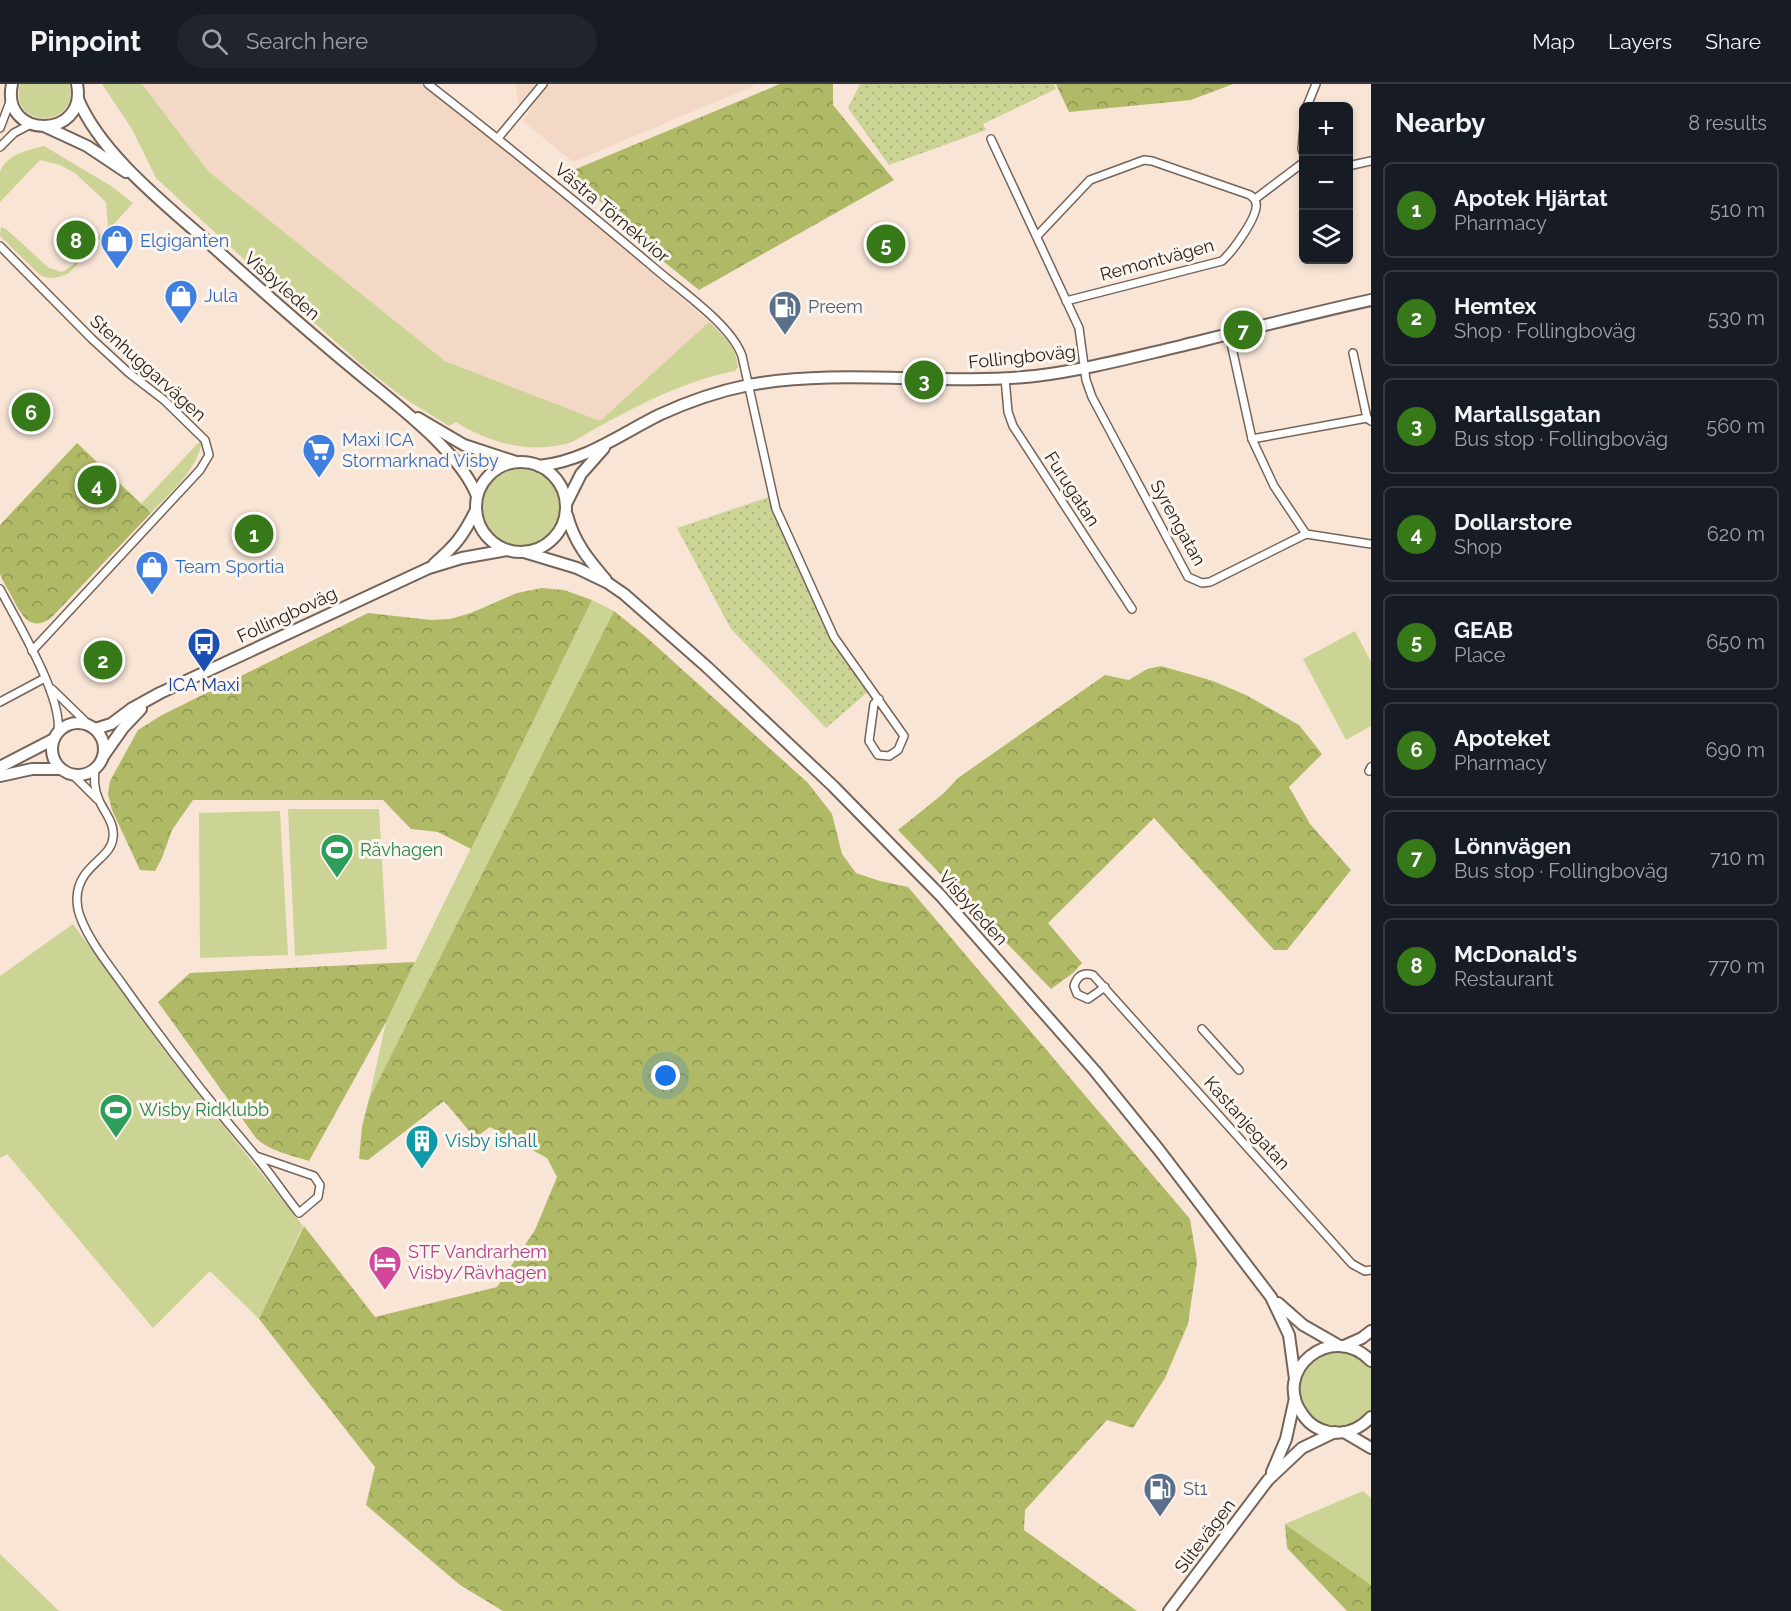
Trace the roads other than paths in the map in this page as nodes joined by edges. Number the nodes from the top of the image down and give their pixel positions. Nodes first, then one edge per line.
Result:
1 (12, 84) edge
2 (78, 84) edge
3 (428, 84) edge
4 (543, 84) edge
5 (1316, 84) edge
6 (11, 99) junction
7 (78, 99) junction
8 (1309, 102) edge
9 (31, 124) junction
10 (45, 127) junction
11 (0, 128) edge
12 (498, 138) junction
13 (991, 139) dead end
14 (0, 147) edge
15 (1371, 161) edge
16 (1353, 165) edge
17 (1299, 166) edge
18 (148, 188) junction
19 (1255, 200) junction
20 (1037, 237) junction
21 (0, 246) edge
22 (1371, 300) edge
23 (1066, 301) junction
24 (1228, 334) junction
25 (1353, 353) dead end
26 (1085, 368) junction
27 (1005, 378) junction
28 (748, 385) junction
29 (397, 405) junction
30 (1369, 420) edge
31 (1252, 439) junction
32 (609, 443) junction
33 (516, 463) junction
34 (539, 466) junction
35 (477, 496) junction
36 (566, 508) junction
37 (476, 510) junction
38 (1306, 534) junction
39 (1371, 544) edge
40 (507, 550) junction
41 (524, 552) junction
42 (429, 568) junction
43 (608, 583) junction
44 (0, 589) edge
45 (1132, 609) dead end
46 (32, 651) junction
47 (45, 678) junction
48 (50, 687) junction
49 (160, 693) junction
50 (879, 699) junction
51 (0, 702) edge
52 (91, 727) junction
53 (56, 736) junction
54 (104, 755) junction
55 (0, 767) edge
56 (61, 769) junction
57 (95, 769) junction
58 (72, 774) junction
59 (0, 776) edge
60 (99, 801) junction
61 (1105, 987) junction
62 (1202, 1029) dead end
63 (1239, 1070) dead end
64 (256, 1156) junction
65 (1371, 1270) edge
66 (1270, 1297) junction
67 (1371, 1331) edge
68 (1341, 1345) junction
69 (1371, 1361) edge
70 (1295, 1379) junction
71 (1295, 1398) junction
72 (1371, 1417) edge
73 (1340, 1432) junction
74 (1371, 1448) edge
75 (1268, 1480) junction
76 (1169, 1611) edge

1 - 6 main road
2 - 7 main road
3 - 12 street, Västra Törnekvior
4 - 12 street
5 - 8 street
6 - 9 main road
6 - 11 street
7 - 10 main road
7 - 18 main road, Visbyleden
9 - 10 main road, Visbyleden
9 - 14 street
10 - 18 main road, Visbyleden
12 - 28 street, Västra Törnekvior
13 - 20 street
15 - 16 street
17 - 19 street
18 - 29 main road, Visbyleden
19 - 20 street
19 - 23 street, Remontvägen
20 - 23 street
21 - 46 street, Stenhuggarvägen
22 - 24 main road, Follingboväg
23 - 26 street
24 - 26 main road, Follingboväg
24 - 31 street
25 - 30 street
26 - 27 main road, Follingboväg
26 - 38 street, Syrengatan
27 - 28 main road, Follingboväg
27 - 45 street, Furugatan
28 - 32 main road, Follingboväg
28 - 50 street, Västra Törnekvior
29 - 33 main road, Visbyleden
29 - 35 main road, Visbyleden
30 - 31 street
31 - 38 street
32 - 34 main road, Follingboväg
32 - 36 main road, Follingboväg
33 - 34 main road
33 - 35 main road
34 - 36 main road
35 - 37 main road
36 - 41 main road
36 - 43 main road, Visbyleden
37 - 40 main road
37 - 42 main road, Follingboväg
38 - 39 street
40 - 41 main road
40 - 42 main road, Follingboväg
41 - 43 main road, Visbyleden
42 - 49 main road, Follingboväg
43 - 66 main road, Visbyleden
44 - 46 street
46 - 47 street
47 - 48 street
47 - 51 street
48 - 52 street
48 - 53 street
49 - 52 main road, Follingboväg
49 - 54 main road, Follingboväg
50 - 50 street, Västra Törnekvior
52 - 53 main road
52 - 54 main road
53 - 55 main road
53 - 56 main road
54 - 57 main road
56 - 58 main road
56 - 59 main road
57 - 58 main road
57 - 60 street
58 - 60 street
60 - 64 street
61 - 61 street, Kastanjegatan
61 - 65 street, Kastanjegatan
62 - 63 street
64 - 64 street
66 - 68 main road, Visbyleden
66 - 70 main road, Visbyleden
67 - 68 main road
68 - 69 main road, Visbyleden
68 - 70 main road
70 - 71 main road, Visbyleden
71 - 73 main road
71 - 75 main road, Slitevägen
72 - 73 main road, Slitevägen
73 - 74 main road
73 - 75 main road, Slitevägen
75 - 76 main road, Slitevägen

